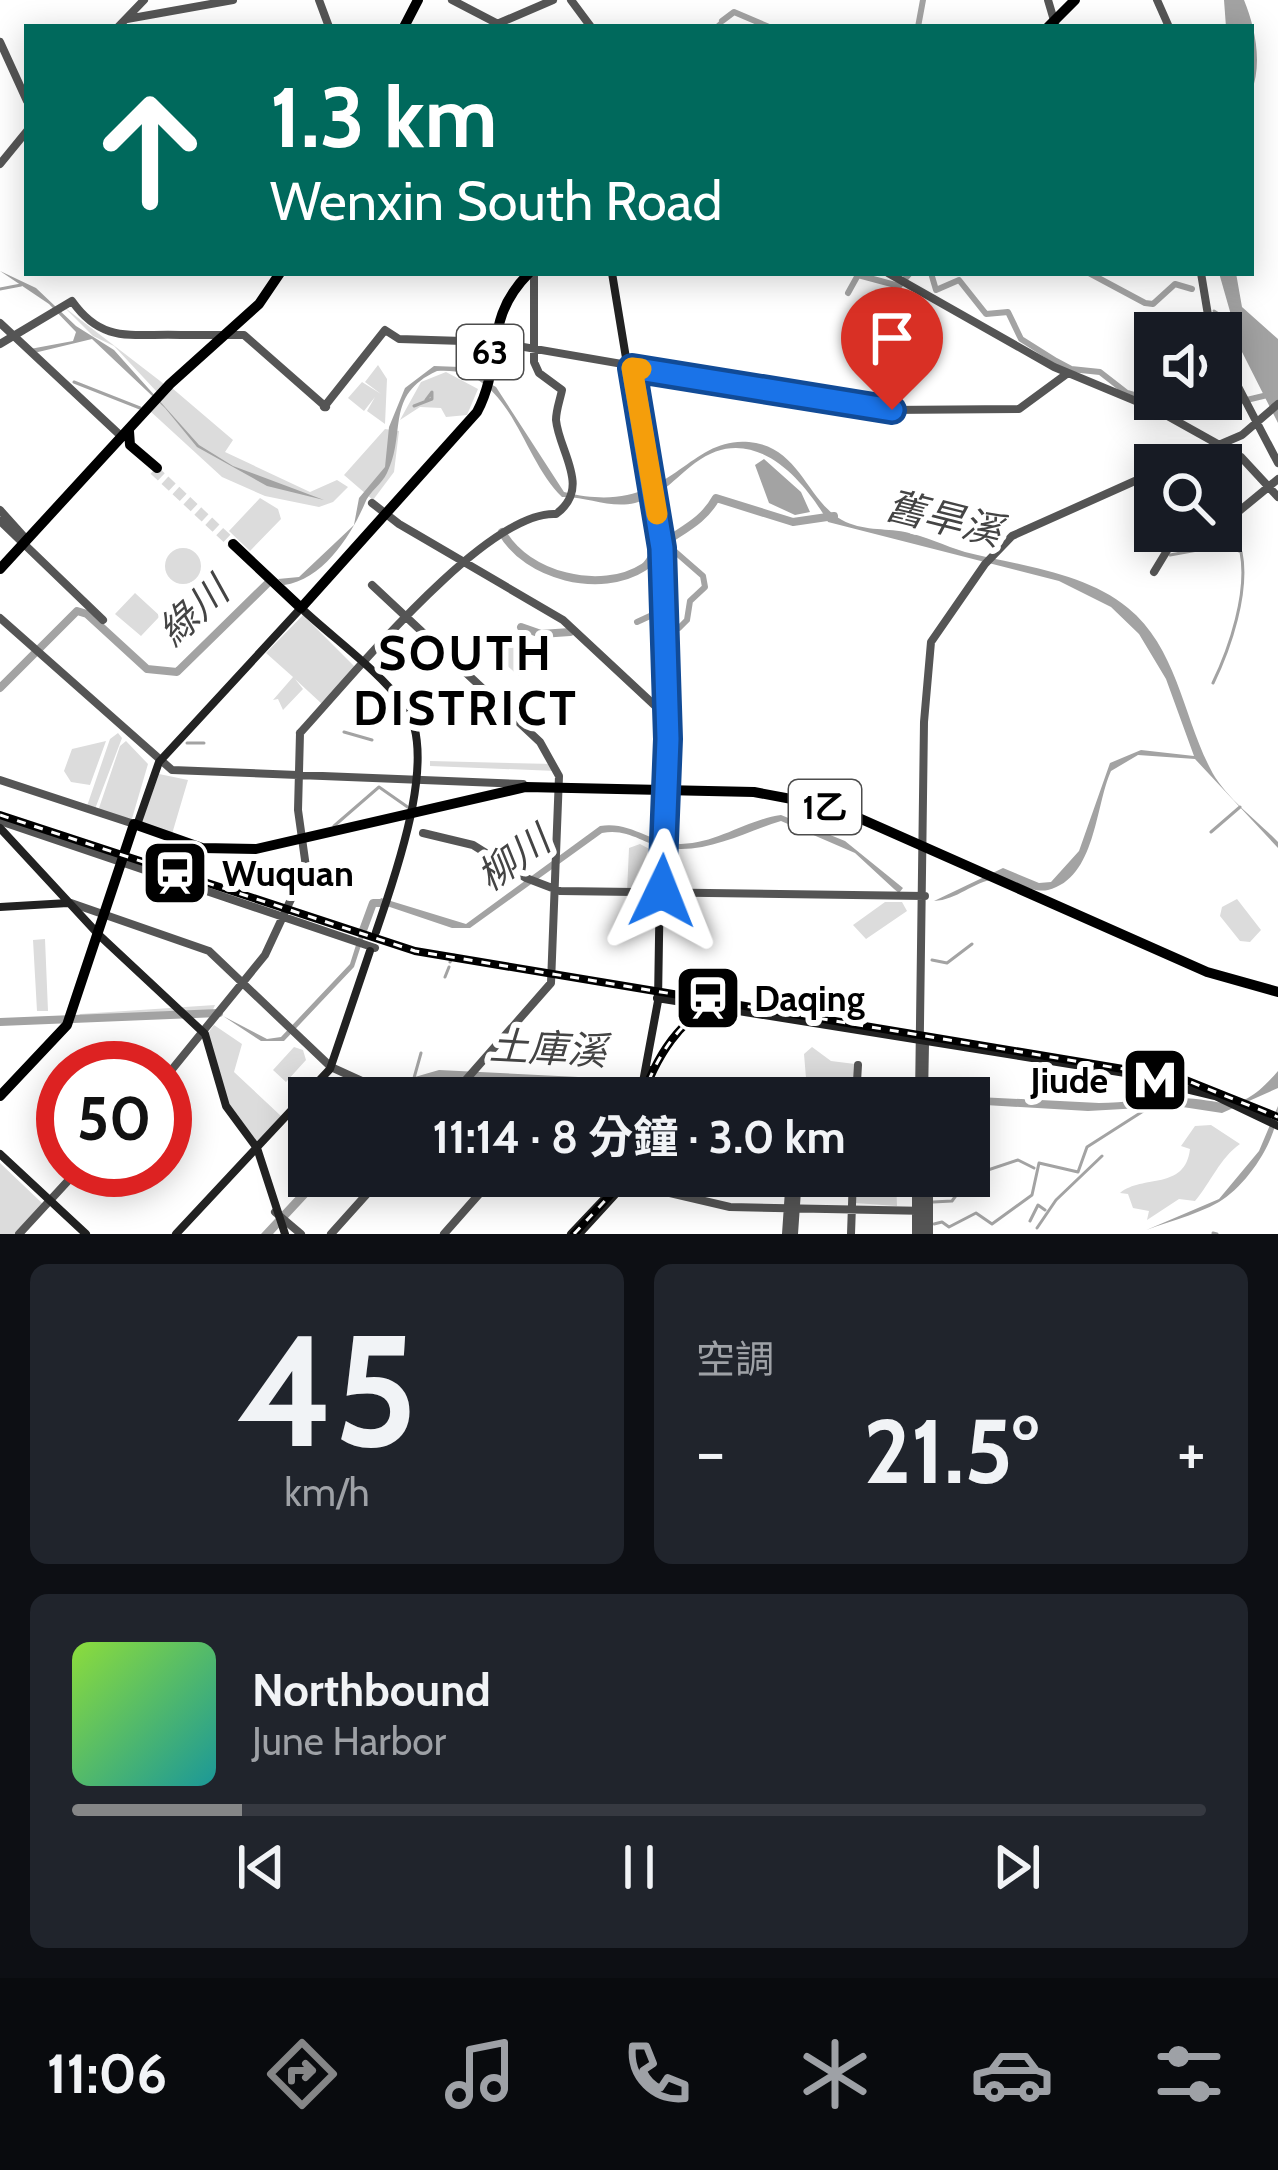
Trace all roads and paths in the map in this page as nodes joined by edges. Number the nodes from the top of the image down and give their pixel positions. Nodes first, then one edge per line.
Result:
1 (144, 0) edge
2 (233, 0) edge
3 (452, 0) edge
4 (553, 0) edge
5 (571, 0) edge
6 (1078, 0) edge
7 (127, 19) junction
8 (121, 24) edge
9 (499, 24) edge
10 (503, 24) edge
11 (590, 24) edge
12 (1055, 24) edge
13 (0, 42) edge
14 (24, 92) edge
15 (24, 135) edge
16 (0, 164) edge
17 (276, 276) edge
18 (526, 276) edge
19 (526, 276) edge
20 (529, 276) edge
21 (615, 276) edge
22 (893, 276) edge
23 (1200, 276) edge
24 (1206, 312) edge
25 (0, 325) edge
26 (225, 333) junction
27 (11, 336) junction
28 (0, 344) edge
29 (533, 348) junction
30 (489, 362) junction
31 (630, 367) junction
32 (1068, 373) junction
33 (1242, 397) edge
34 (1278, 406) edge
35 (121, 438) junction
36 (1219, 444) edge
37 (1224, 444) edge
38 (1226, 444) edge
39 (1242, 458) edge
40 (1278, 465) edge
41 (155, 470) tunnel mouth
42 (1278, 479) edge
43 (1134, 483) edge
44 (1269, 486) junction
45 (1278, 497) edge
46 (1242, 508) edge
47 (385, 514) junction
48 (0, 519) edge
49 (23, 542) junction
50 (234, 544) tunnel mouth
51 (1167, 552) edge
52 (464, 561) junction
53 (0, 567) edge
54 (1154, 572) dead end
55 (372, 585) dead end
56 (301, 606) junction
57 (407, 618) junction
58 (0, 620) edge
59 (103, 620) dead end
60 (364, 665) junction
61 (665, 714) junction
62 (166, 752) junction
63 (147, 753) junction
64 (159, 766) junction
65 (298, 777) junction
66 (401, 780) junction
67 (0, 781) edge
68 (417, 782) junction
69 (556, 785) junction
70 (512, 790) junction
71 (664, 790) junction
72 (414, 815) junction
73 (0, 825) edge
74 (135, 826) junction
75 (304, 839) junction
76 (122, 864) junction
77 (987, 873) junction
78 (556, 891) junction
79 (660, 895) junction
80 (926, 898) dead end
81 (70, 902) junction
82 (0, 907) edge
83 (104, 917) junction
84 (283, 918) junction
85 (377, 933) dead end
86 (98, 934) junction
87 (365, 946) joint
88 (242, 985) junction
89 (1278, 994) edge
90 (659, 999) junction
91 (706, 1007) junction
92 (206, 1034) junction
93 (920, 1043) junction
94 (192, 1049) edge
95 (321, 1059) junction
96 (333, 1065) junction
97 (858, 1065) dead end
98 (344, 1075) junction
99 (322, 1077) edge
100 (324, 1077) edge
101 (335, 1077) edge
102 (348, 1077) edge
103 (469, 1077) edge
104 (646, 1077) edge
105 (857, 1077) edge
106 (920, 1077) edge
107 (920, 1077) edge
108 (1162, 1081) tunnel mouth
109 (0, 1098) edge
110 (288, 1116) edge
111 (1278, 1124) edge
112 (257, 1149) junction
113 (0, 1156) edge
114 (54, 1197) edge
115 (365, 1197) edge
116 (476, 1197) edge
117 (607, 1197) edge
118 (608, 1197) edge
119 (691, 1197) edge
120 (793, 1197) edge
121 (852, 1197) edge
122 (922, 1197) edge
123 (49, 1202) junction
124 (792, 1207) junction
125 (852, 1208) junction
126 (922, 1209) junction
127 (281, 1220) edge
128 (19, 1234) edge
129 (84, 1234) edge
130 (178, 1234) edge
131 (301, 1234) edge
132 (332, 1234) edge
133 (444, 1234) edge
134 (575, 1234) edge
135 (790, 1234) edge
136 (851, 1234) edge
137 (922, 1234) edge

1 - 7 street
2 - 7 street
3 - 9 street
4 - 10 street
5 - 11 street
6 - 12 main road
7 - 8 street
13 - 14 street
15 - 16 street
17 - 26 main road
18 - 30 main road
19 - 30 main road, 63
20 - 29 street
21 - 31 main road
22 - 32 street
23 - 24 street
25 - 27 street
26 - 27 street
26 - 29 street
26 - 35 main road
27 - 28 street
27 - 35 street
29 - 31 street
29 - 52 street
30 - 47 main road, 63
31 - 32 street
31 - 61 main road
32 - 36 street
33 - 40 street
34 - 37 street
34 - 38 street
35 - 41 main road
35 - 49 main road
39 - 44 street
42 - 44 street
43 - 106 street
44 - 45 street
44 - 46 street
47 - 52 street
47 - 56 main road, 63
48 - 49 street
48 - 49 street
49 - 53 main road
49 - 59 street
50 - 56 main road
51 - 54 street
52 - 57 street
52 - 61 street
55 - 57 street
56 - 60 main road
56 - 62 main road
57 - 60 street
57 - 69 street
58 - 63 street
60 - 65 street
60 - 68 main road
61 - 71 main road
62 - 63 street
62 - 64 main road
63 - 64 street
64 - 65 street
64 - 74 main road
65 - 66 street
65 - 75 street
66 - 68 street
66 - 68 street
67 - 74 street
68 - 70 street
68 - 72 main road
69 - 70 main road, 1乙
69 - 71 main road, 1乙
69 - 78 street
70 - 72 main road, 1乙
71 - 77 main road, 1乙
71 - 77 main road, 1乙
71 - 79 main road
72 - 75 main road, 1乙
72 - 78 street
72 - 85 main road
73 - 76 street
73 - 81 main road
74 - 75 main road, 1乙
74 - 76 main road
75 - 84 street
76 - 83 main road
76 - 84 street
77 - 89 main road, 1乙
78 - 79 street
78 - 103 street
79 - 80 street
79 - 90 main road
81 - 82 main road
81 - 83 street
81 - 86 main road
83 - 86 main road
83 - 88 street
84 - 87 street
84 - 88 street
86 - 92 main road
86 - 109 main road
87 - 96 main road
88 - 92 street
88 - 95 street
90 - 91 main road
90 - 104 main road
91 - 93 main road
91 - 93 main road
92 - 94 street
92 - 112 main road
93 - 107 street
95 - 96 street
95 - 99 street
96 - 98 street
96 - 100 main road
97 - 105 street
98 - 101 street
98 - 102 street
108 - 111 main road
110 - 112 main road
112 - 127 main road
112 - 130 main road
113 - 123 main road
114 - 123 street
115 - 132 street
116 - 133 street
117 - 134 main road
118 - 134 main road
119 - 124 street
120 - 124 street
121 - 125 street
122 - 126 street
123 - 128 street
123 - 129 main road
124 - 125 street
124 - 135 street
125 - 126 street
125 - 136 street
126 - 137 street
127 - 131 street

